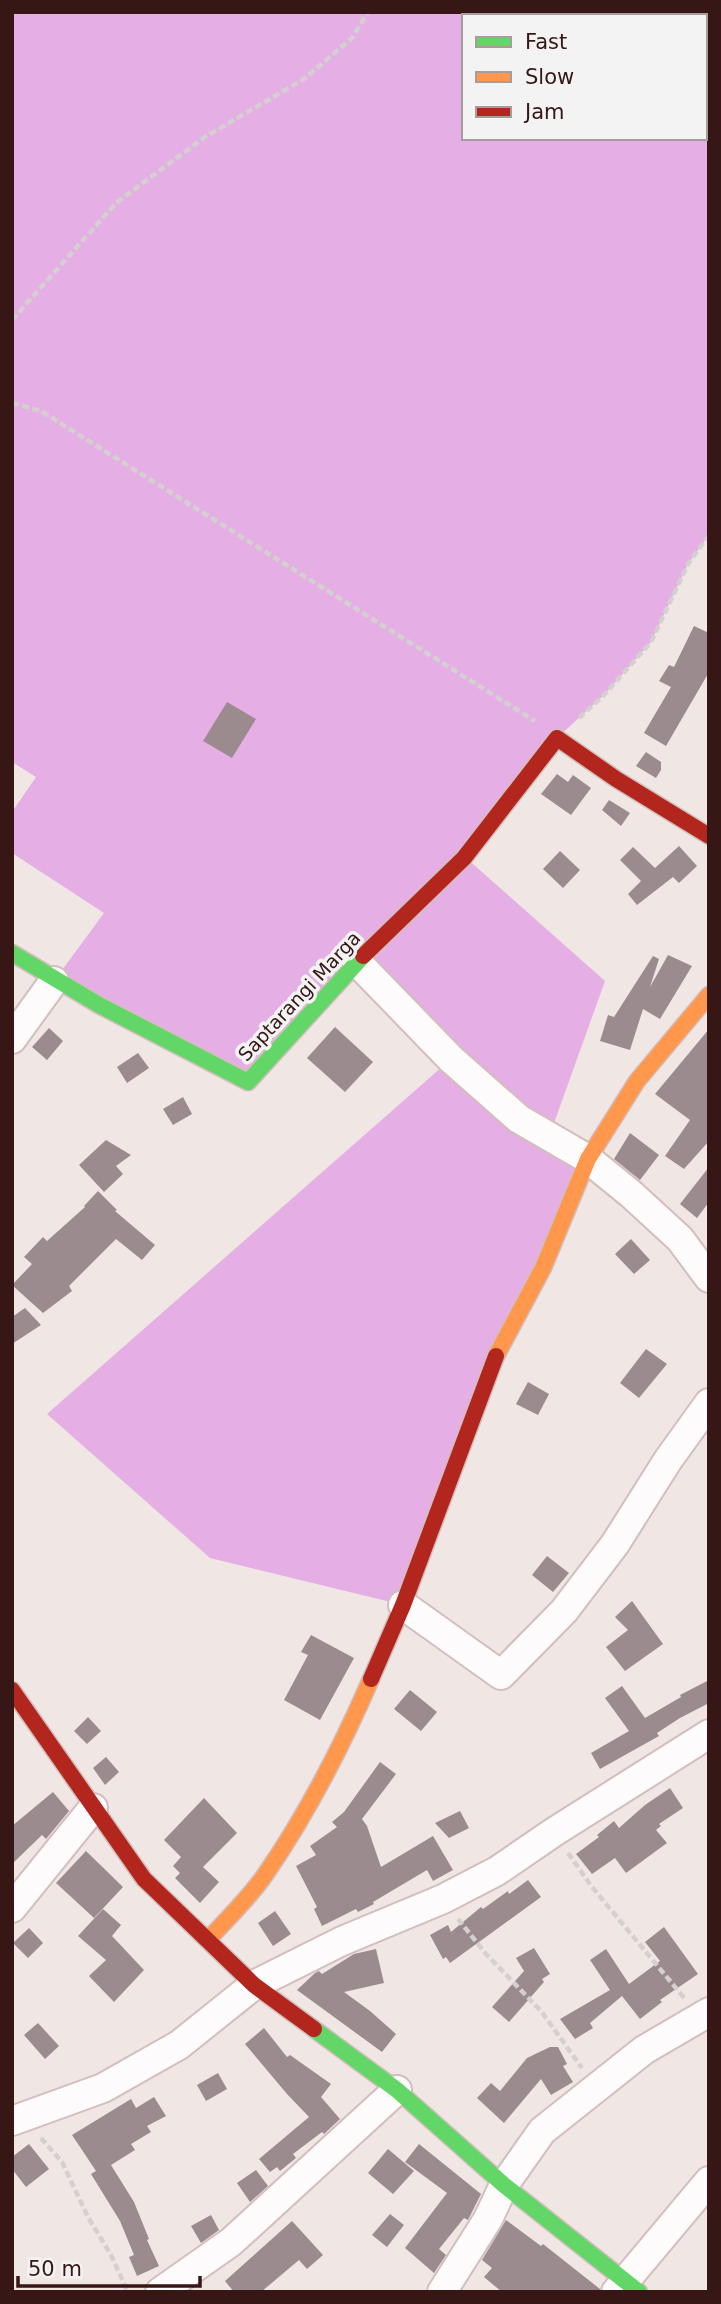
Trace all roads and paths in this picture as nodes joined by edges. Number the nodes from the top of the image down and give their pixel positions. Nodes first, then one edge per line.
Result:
1 (368, 12) edge
2 (12, 320) edge
3 (12, 403) edge
4 (709, 535) edge
5 (558, 738) junction
6 (709, 836) edge
7 (12, 953) edge
8 (357, 962) junction
9 (54, 981) junction
10 (709, 995) edge
11 (12, 1039) edge
12 (588, 1159) junction
13 (709, 1278) edge
14 (709, 1403) edge
15 (402, 1605) junction
16 (12, 1690) edge
17 (709, 1734) edge
18 (93, 1808) junction
19 (554, 1832) junction
20 (443, 1899) junction
21 (12, 1908) edge
22 (208, 1940) junction
23 (254, 1985) junction
24 (704, 2014) edge
25 (595, 2087) junction
26 (397, 2090) junction
27 (18, 2119) edge
28 (709, 2181) edge
29 (504, 2185) junction
30 (627, 2288) edge
31 (128, 2292) edge
32 (160, 2292) edge
33 (442, 2292) edge

1 - 2 path
3 - 5 path
4 - 5 path
5 - 6 street
5 - 8 street, Saptarangi Marga
7 - 9 street, Saptarangi Marga
8 - 9 street, Saptarangi Marga
8 - 12 street
9 - 11 street
10 - 12 street
12 - 13 street
12 - 15 street
14 - 15 street
15 - 22 street
16 - 18 street
17 - 19 street
18 - 21 street
18 - 22 street
19 - 20 street
19 - 24 path
20 - 23 street
20 - 25 path
22 - 23 street
23 - 26 street
23 - 27 street
24 - 25 street
25 - 29 street
26 - 29 street
26 - 32 street
27 - 31 path
28 - 30 street
29 - 30 street
29 - 33 street

